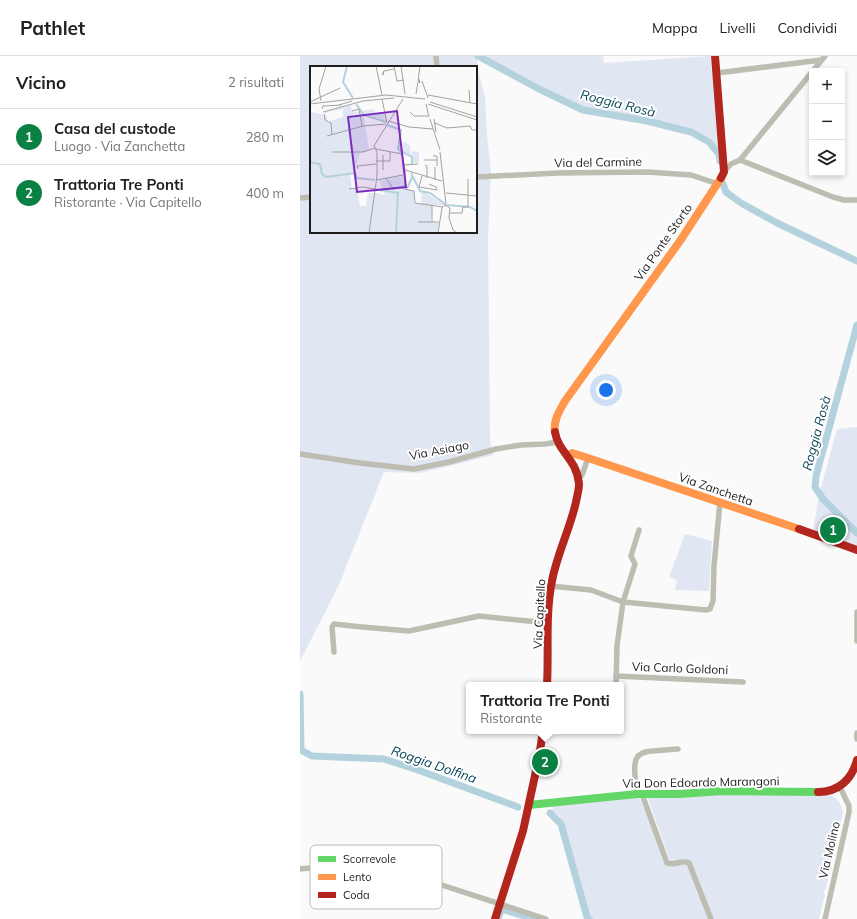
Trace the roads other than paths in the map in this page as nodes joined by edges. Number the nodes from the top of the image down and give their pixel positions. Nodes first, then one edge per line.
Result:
1 (715, 56) edge
2 (823, 58) edge
3 (717, 73) junction
4 (740, 160) junction
5 (724, 172) junction
6 (477, 177) edge
7 (718, 184) junction
8 (310, 197) edge
9 (300, 198) edge
10 (857, 200) edge
11 (558, 442) junction
12 (300, 454) edge
13 (568, 455) junction
14 (588, 458) junction
15 (578, 477) junction
16 (720, 502) junction
17 (639, 530) dead end
18 (857, 550) edge
19 (550, 586) junction
20 (624, 602) junction
21 (857, 612) edge
22 (548, 623) junction
23 (857, 640) edge
24 (334, 652) dead end
25 (616, 676) junction
26 (547, 682) edge
27 (616, 682) edge
28 (743, 682) dead end
29 (543, 734) edge
30 (857, 734) edge
31 (857, 739) edge
32 (678, 749) dead end
33 (857, 760) edge
34 (840, 787) junction
35 (639, 794) junction
36 (529, 805) junction
37 (310, 868) edge
38 (300, 869) edge
39 (442, 885) edge
40 (499, 904) junction
41 (495, 919) edge
42 (546, 919) edge
43 (711, 919) edge
44 (825, 919) edge

1 - 3 street
2 - 3 street
2 - 4 street, Via Ponte Storto
3 - 5 street
4 - 5 street, Via Ponte Storto
4 - 10 street
5 - 7 street, Via Ponte Storto
6 - 7 street, Via del Carmine
7 - 11 street, Via Ponte Storto
8 - 9 street
11 - 12 street, Via Asiago
11 - 13 street, Via Ponte Storto
13 - 14 street, Via Zanchetta
13 - 15 street, Via Capitello
14 - 15 street, Via Capitello
14 - 16 street, Via Zanchetta
15 - 19 street, Via Capitello
16 - 18 street, Via Zanchetta
16 - 20 street
17 - 20 street, Via Carlo Goldoni
19 - 20 street
19 - 22 street, Via Capitello
20 - 25 street, Via Carlo Goldoni
21 - 23 street
22 - 24 street
22 - 26 street, Via Capitello
25 - 27 street, Via Carlo Goldoni
25 - 28 street, Via Carlo Goldoni
29 - 36 street
30 - 31 street
32 - 35 street
33 - 34 street
34 - 35 street, Via Don Edoardo Marangoni
34 - 44 street, Via Molino
35 - 36 street, Via Don Edoardo Marangoni
35 - 43 street
36 - 40 street
37 - 38 street
39 - 40 street
40 - 41 street
40 - 42 street

